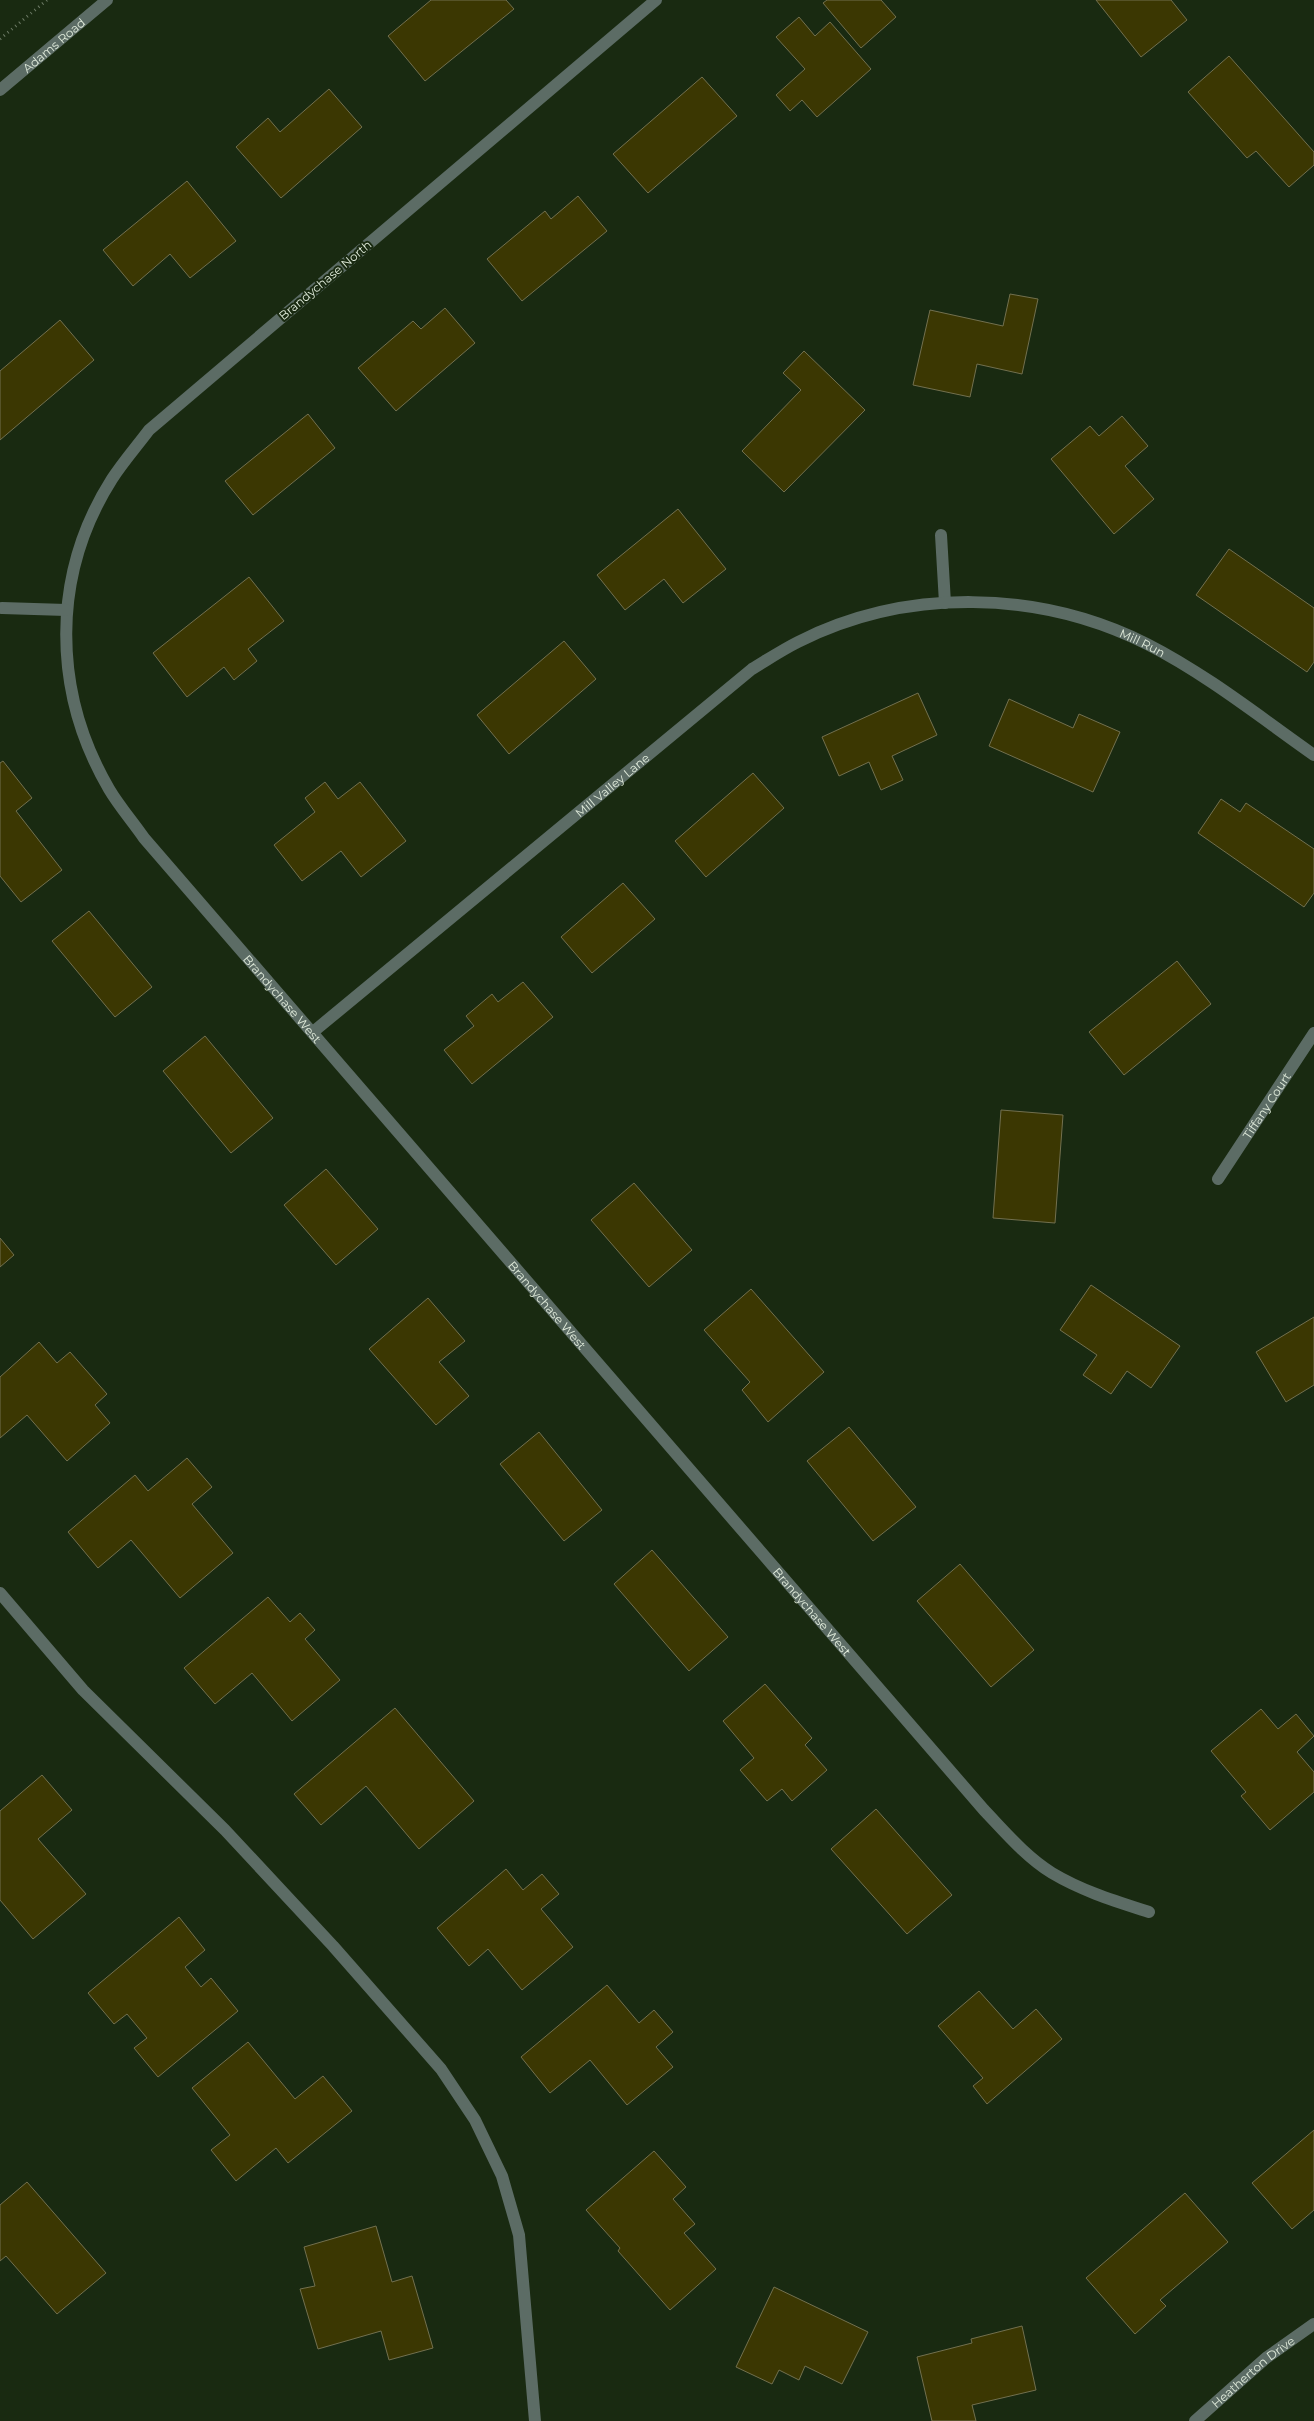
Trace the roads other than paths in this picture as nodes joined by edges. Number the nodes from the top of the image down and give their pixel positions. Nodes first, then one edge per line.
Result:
1 (107, 0) edge
2 (656, 0) edge
3 (0, 90) edge
4 (941, 535) dead end
5 (945, 603) junction
6 (2, 608) dead end
7 (66, 610) junction
8 (1314, 755) edge
9 (313, 1032) junction
10 (1314, 1033) edge
11 (1218, 1179) dead end
12 (0, 1593) edge
13 (1149, 1912) dead end
14 (1314, 2324) edge
15 (535, 2421) edge
16 (1195, 2421) edge

1 - 3 street, Adams Road
2 - 7 street, Brandychase North
4 - 5 street
5 - 8 street, Mill Run
5 - 9 street, Mill Valley Lane
6 - 7 street
7 - 9 street, Brandychase West
9 - 13 street, Brandychase West
10 - 11 street, Tiffany Court
12 - 15 street
14 - 16 street, Heatherton Drive

